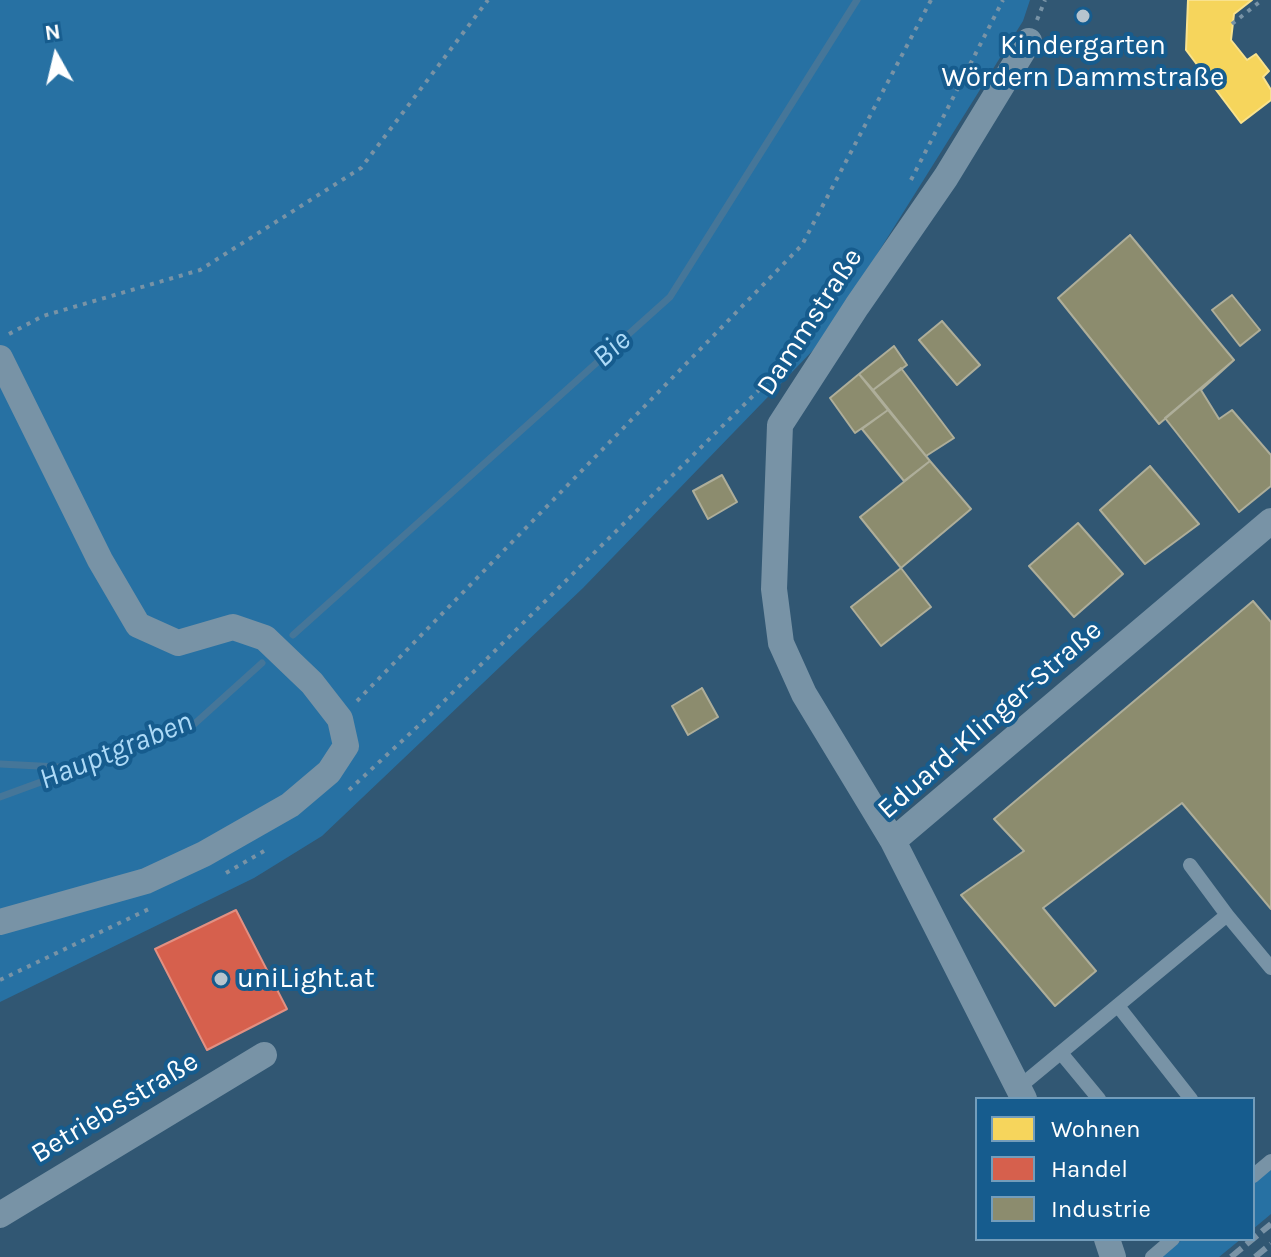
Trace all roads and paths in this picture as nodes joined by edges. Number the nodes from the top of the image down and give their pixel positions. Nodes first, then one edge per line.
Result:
1 (488, 0) edge
2 (931, 0) edge
3 (1003, 0) edge
4 (1262, 0) edge
5 (1232, 24) dead end
6 (1029, 41) dead end
7 (910, 181) dead end
8 (867, 243) dead end
9 (0, 339) edge
10 (0, 358) edge
11 (1271, 521) edge
12 (340, 719) junction
13 (346, 793) dead end
14 (893, 841) junction
15 (273, 845) dead end
16 (1190, 865) dead end
17 (221, 875) dead end
18 (165, 902) dead end
19 (1227, 915) junction
20 (0, 922) edge
21 (1271, 968) edge
22 (0, 980) edge
23 (1118, 1006) junction
24 (1061, 1053) junction
25 (264, 1055) dead end
26 (1021, 1094) edge
27 (1097, 1097) edge
28 (1189, 1097) edge
29 (1271, 1161) edge
30 (1255, 1174) edge
31 (0, 1215) edge
32 (1171, 1241) edge
33 (1152, 1257) edge

1 - 9 path
2 - 12 path
3 - 7 path
4 - 5 path
6 - 14 street, Dammstraße
8 - 13 path
10 - 12 street
11 - 14 street, Eduard-Klinger-Straße
12 - 20 street
14 - 26 street, Eduard-Klinger-Straße
15 - 17 path
16 - 19 lane
18 - 22 path
19 - 21 lane
19 - 23 lane
23 - 24 lane
23 - 28 lane
24 - 26 lane
24 - 27 lane
25 - 31 street, Betriebsstraße
29 - 30 lane
32 - 33 lane

